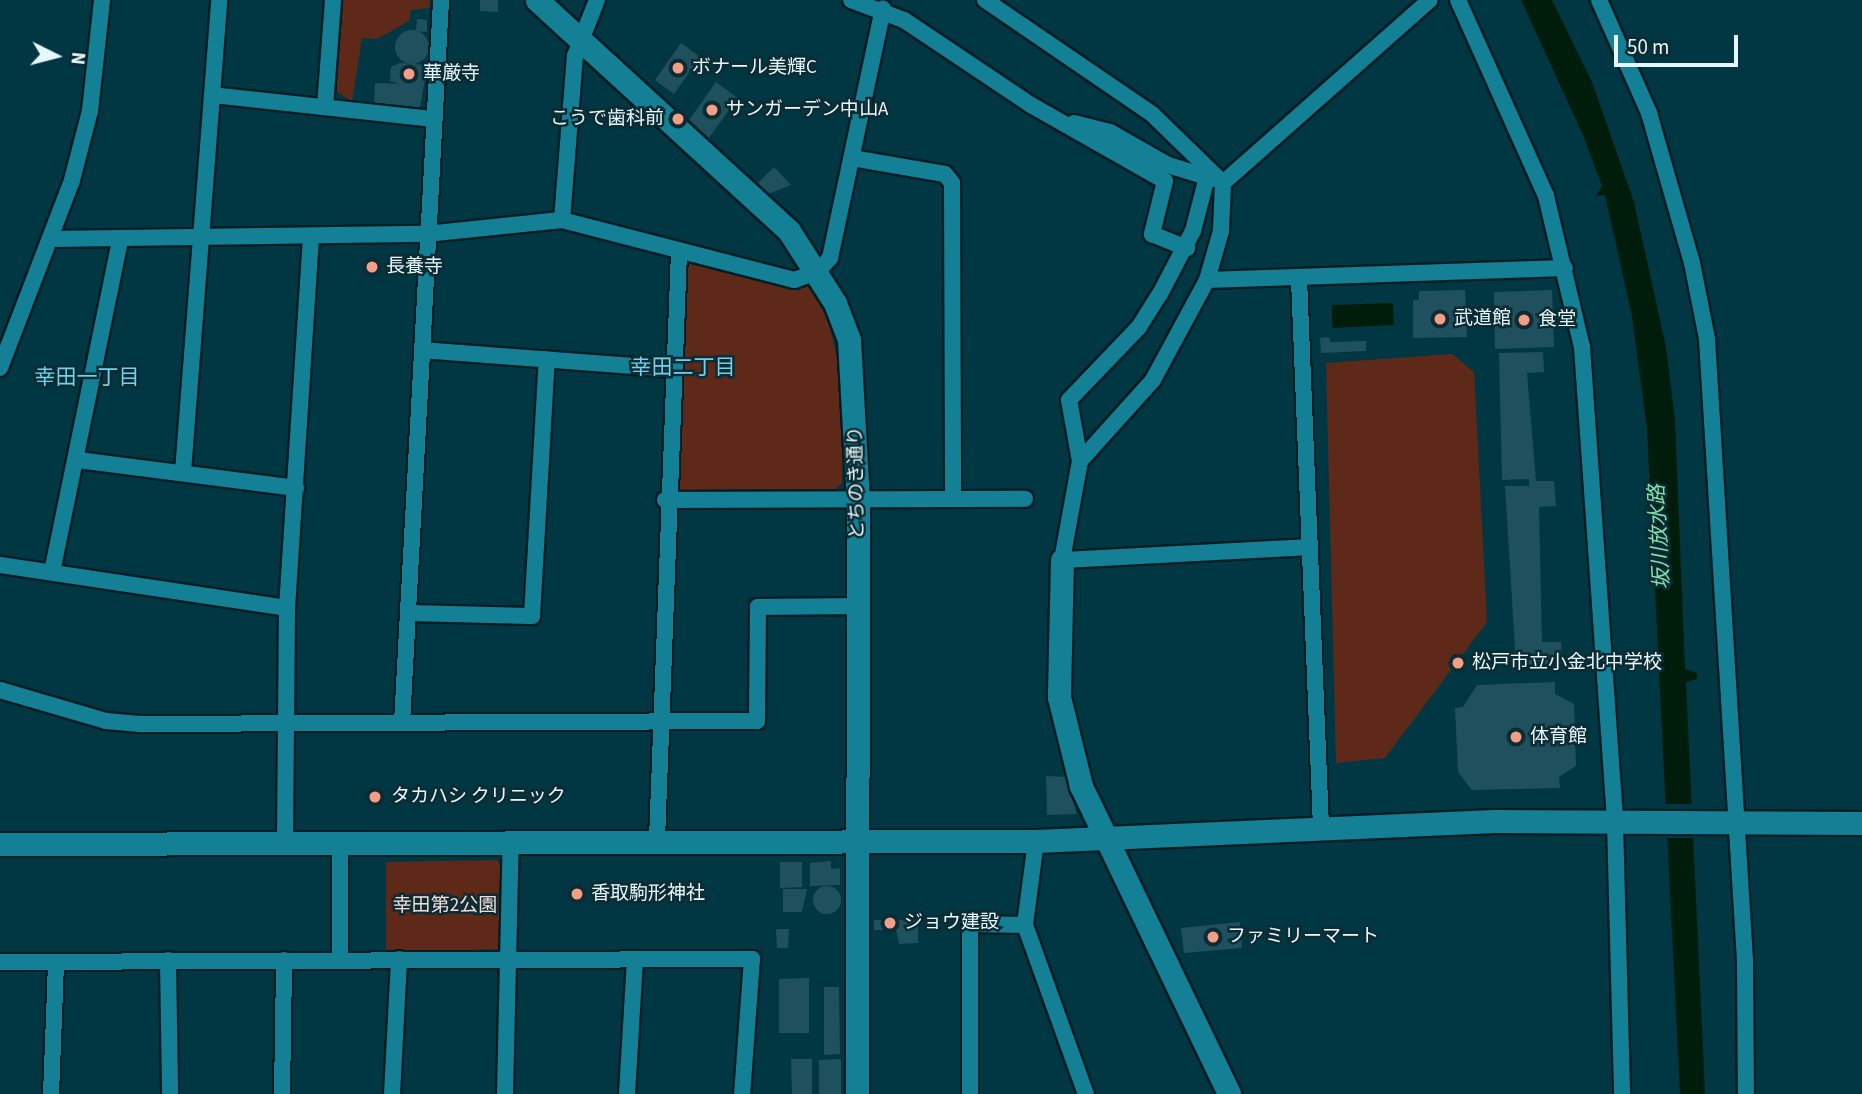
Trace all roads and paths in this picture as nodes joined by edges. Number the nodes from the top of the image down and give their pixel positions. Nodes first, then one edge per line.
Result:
1 (102, 0) edge
2 (219, 0) edge
3 (333, 0) edge
4 (440, 0) edge
5 (537, 0) edge
6 (597, 0) edge
7 (851, 0) edge
8 (985, 0) edge
9 (1430, 0) edge
10 (1458, 0) edge
11 (1599, 0) edge
12 (1011, 5) edge
13 (883, 9) junction
14 (579, 41) junction
15 (212, 95) junction
16 (325, 107) junction
17 (1055, 118) junction
18 (433, 119) junction
19 (852, 158) junction
20 (1214, 180) junction
21 (562, 220) junction
22 (426, 234) junction
23 (311, 237) junction
24 (201, 238) junction
25 (50, 239) junction
26 (120, 241) junction
27 (1186, 248) junction
28 (679, 251) junction
29 (1564, 268) junction
30 (817, 272) junction
31 (1299, 279) junction
32 (1207, 280) junction
33 (422, 350) junction
34 (547, 359) junction
35 (0, 368) edge
36 (672, 369) junction
37 (78, 460) junction
38 (1080, 461) junction
39 (183, 472) junction
40 (296, 488) junction
41 (953, 498) junction
42 (1025, 499) dead end
43 (665, 500) junction
44 (858, 501) junction
45 (1308, 547) junction
46 (1062, 560) junction
47 (0, 565) edge
48 (52, 572) junction
49 (857, 606) junction
50 (287, 608) junction
51 (408, 613) junction
52 (0, 690) edge
53 (283, 723) junction
54 (402, 723) junction
55 (659, 723) junction
56 (1620, 822) junction
57 (1728, 822) junction
58 (1862, 823) edge
59 (1321, 827) junction
60 (858, 838) junction
61 (285, 839) junction
62 (511, 839) junction
63 (1104, 839) junction
64 (340, 840) junction
65 (657, 840) junction
66 (1036, 841) junction
67 (0, 844) edge
68 (1025, 925) junction
69 (340, 959) junction
70 (399, 959) junction
71 (512, 959) junction
72 (168, 960) junction
73 (284, 960) junction
74 (635, 960) junction
75 (0, 962) edge
76 (56, 962) junction
77 (51, 1094) edge
78 (170, 1094) edge
79 (282, 1094) edge
80 (392, 1094) edge
81 (505, 1094) edge
82 (626, 1094) edge
83 (742, 1094) edge
84 (857, 1094) edge
85 (970, 1094) edge
86 (1086, 1094) edge
87 (1229, 1094) edge
88 (1622, 1094) edge
89 (1746, 1094) edge

1 - 25 street
2 - 15 street
3 - 16 street
4 - 18 street
5 - 14 street, とちのき通り
6 - 14 street
7 - 13 street
8 - 12 street
9 - 20 street
10 - 29 street
11 - 57 street
12 - 20 street
13 - 17 street
13 - 19 street
14 - 21 street
14 - 30 street, とちのき通り
15 - 16 street
15 - 24 street
16 - 18 street
17 - 20 street
17 - 27 street
18 - 22 street
19 - 30 street
19 - 41 street
20 - 27 street
20 - 32 street
21 - 22 street
21 - 28 street
22 - 23 street
22 - 33 street
23 - 24 street
23 - 40 street
24 - 26 street
24 - 39 street
25 - 26 street
25 - 35 street
26 - 37 street
27 - 38 street
28 - 30 street
28 - 36 street
29 - 31 street
29 - 56 street
30 - 44 street, とちのき通り
31 - 32 street
31 - 45 street
32 - 38 street
33 - 34 street
33 - 51 street
34 - 36 street
34 - 51 street
36 - 43 street
37 - 39 street
37 - 48 street
38 - 46 street
39 - 40 street
40 - 50 street
41 - 42 street
41 - 44 street
43 - 44 street
43 - 55 street
44 - 49 street, とちのき通り
45 - 46 street
45 - 59 street
46 - 63 street
47 - 48 street
48 - 50 street
49 - 55 street
49 - 60 street, とちのき通り
50 - 53 street
51 - 54 street
52 - 53 street
53 - 54 street
53 - 61 street
54 - 55 street
55 - 65 street
56 - 57 street
56 - 59 street
56 - 88 street
57 - 58 street
57 - 89 street
59 - 63 street
60 - 65 street
60 - 66 street
60 - 84 street, とちのき通り
61 - 64 street
61 - 67 street
62 - 64 street
62 - 65 street
62 - 71 street
63 - 66 street
63 - 87 street
64 - 69 street
66 - 68 street
68 - 85 street
68 - 86 street
69 - 70 street
69 - 73 street
70 - 71 street
70 - 80 street
71 - 74 street
71 - 81 street
72 - 73 street
72 - 76 street
72 - 78 street
73 - 79 street
74 - 82 street
74 - 83 street
75 - 76 street
76 - 77 street

